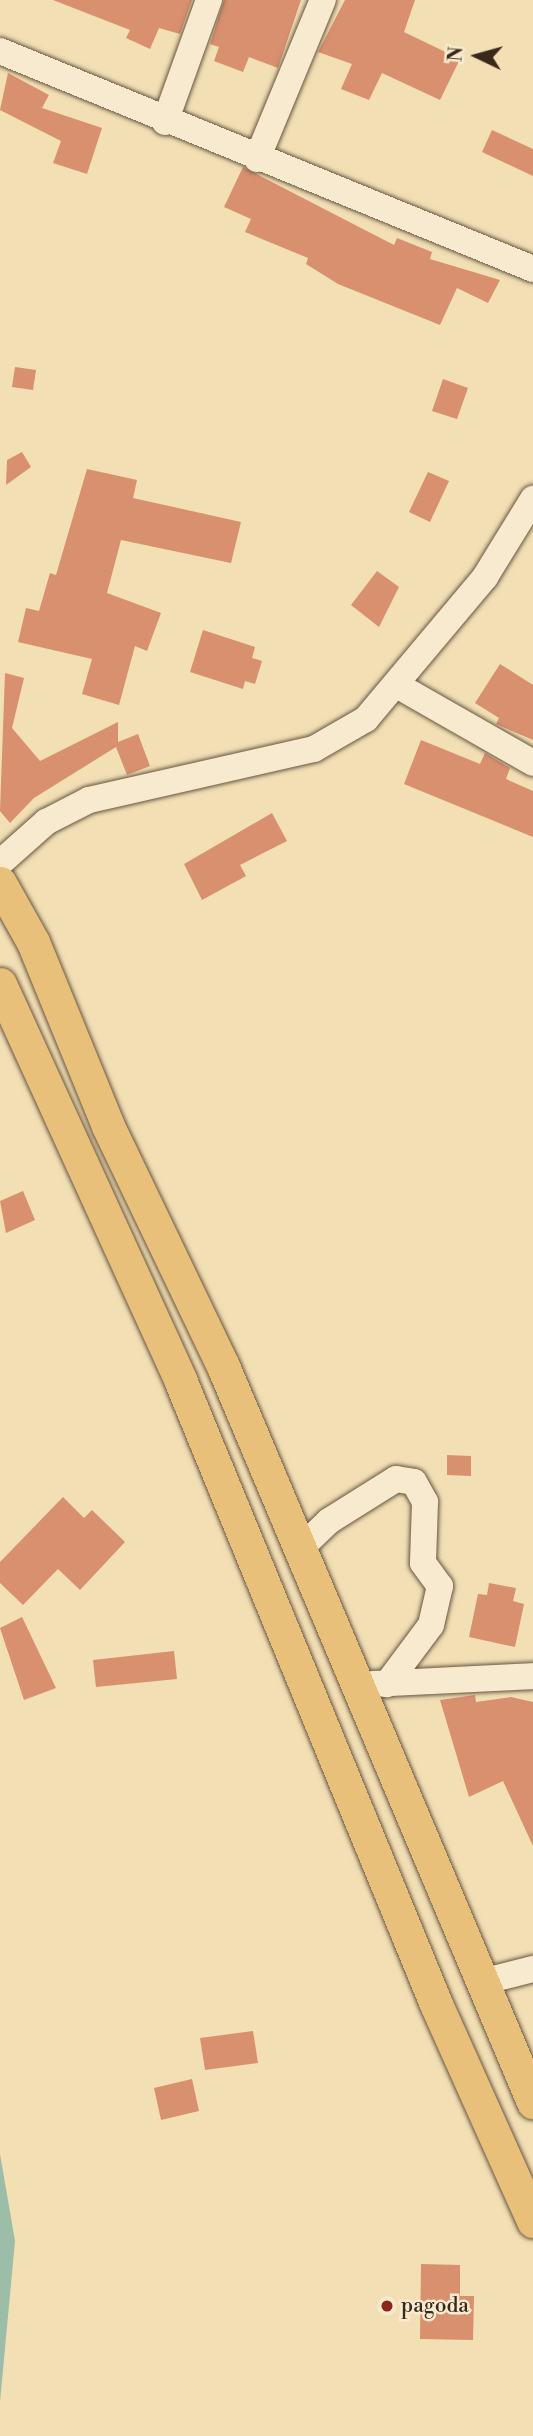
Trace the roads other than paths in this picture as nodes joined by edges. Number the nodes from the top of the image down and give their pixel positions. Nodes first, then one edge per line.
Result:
1 (209, 0) edge
2 (323, 0) edge
3 (0, 51) edge
4 (165, 121) junction
5 (257, 159) junction
6 (533, 269) edge
7 (533, 499) edge
8 (400, 687) junction
9 (533, 763) edge
10 (0, 863) edge
11 (0, 883) edge
12 (0, 984) edge
13 (300, 1548) junction
14 (533, 1676) edge
15 (374, 1684) junction
16 (533, 1969) edge
17 (486, 1981) junction
18 (533, 2102) edge
19 (533, 2221) edge

1 - 4 street
2 - 5 street
3 - 4 street
4 - 5 street
5 - 6 street
7 - 8 street
8 - 9 street
8 - 10 street
11 - 13 main road
12 - 19 main road
13 - 15 main road
13 - 15 street
14 - 15 street
15 - 17 main road
16 - 17 street
17 - 18 main road

